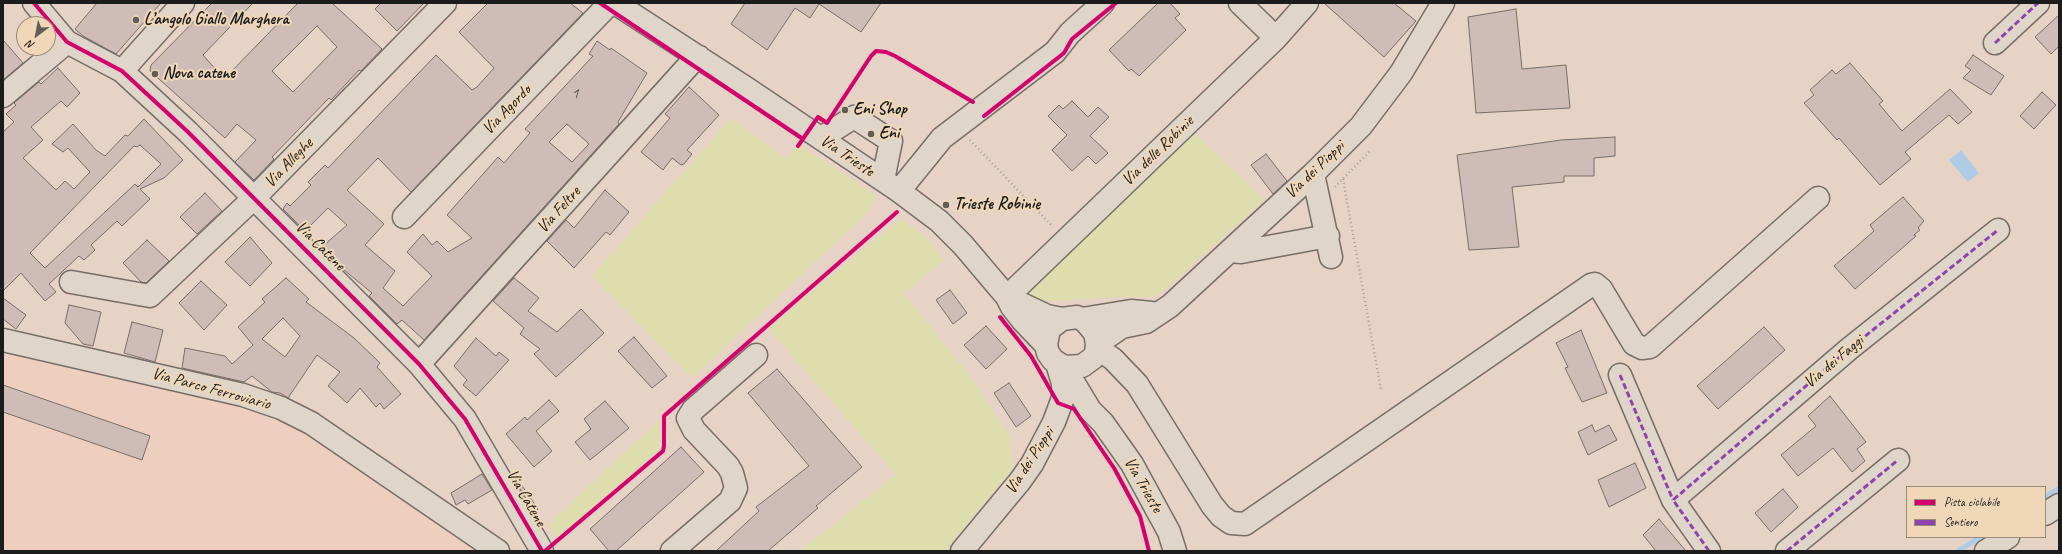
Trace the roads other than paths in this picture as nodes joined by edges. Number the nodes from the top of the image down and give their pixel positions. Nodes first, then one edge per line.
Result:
1 (34, 3) edge
2 (183, 3) edge
3 (445, 3) edge
4 (610, 3) edge
5 (615, 3) edge
6 (1103, 3) edge
7 (1240, 3) edge
8 (1307, 3) edge
9 (1443, 3) edge
10 (2038, 3) edge
11 (1276, 38) junction
12 (67, 42) junction
13 (1995, 43) dead end
14 (699, 57) junction
15 (122, 71) junction
16 (3, 96) edge
17 (821, 138) junction
18 (1313, 174) junction
19 (891, 185) junction
20 (254, 198) junction
21 (1818, 198) dead end
22 (404, 217) dead end
23 (1998, 230) dead end
24 (1230, 251) junction
25 (71, 282) dead end
26 (1007, 297) junction
27 (1160, 313) junction
28 (1072, 319) junction
29 (3, 340) edge
30 (1094, 353) junction
31 (756, 355) dead end
32 (1054, 357) junction
33 (419, 364) junction
34 (1620, 375) dead end
35 (1096, 413) junction
36 (1898, 460) dead end
37 (1673, 500) junction
38 (2059, 505) edge
39 (2046, 513) edge
40 (2006, 538) edge
41 (498, 551) edge
42 (542, 551) edge
43 (672, 551) edge
44 (962, 551) edge
45 (1175, 551) edge
46 (1709, 551) edge
47 (1787, 551) edge
48 (1986, 551) edge

1 - 12 street, Via Catene
2 - 15 street
3 - 20 street, Via Alleghe
4 - 22 street, Via Agordo
5 - 14 street, Via Trieste
6 - 19 street
7 - 11 street
8 - 11 street, Via delle Robinie
9 - 18 street, Via dei Pioppi
10 - 13 street
11 - 26 street, Via delle Robinie
12 - 15 street, Via Catene
12 - 16 street
14 - 17 street, Via Trieste
14 - 33 street, Via Feltre
15 - 20 street, Via Catene
17 - 19 street, Via Trieste
17 - 19 street
18 - 24 street, Via dei Pioppi
18 - 24 street
19 - 26 street, Via Trieste
20 - 25 street, Via Alleghe
20 - 33 street, Via Catene
21 - 30 street
23 - 37 street, Via dei Faggi
24 - 27 street, Via dei Pioppi
26 - 28 street, Via Trieste
26 - 32 street, Via Trieste
27 - 28 street
27 - 30 street, Via dei Pioppi
28 - 30 street, Via Trieste
28 - 32 street
29 - 41 street, Via Parco Ferroviario
30 - 32 street
30 - 35 street, Via Trieste
31 - 43 street
32 - 35 street, Via Trieste
32 - 44 street, Via dei Pioppi
33 - 42 street, Via Catene
34 - 37 street
35 - 45 street, Via Trieste
36 - 47 street
37 - 46 street
38 - 39 street
40 - 48 street

